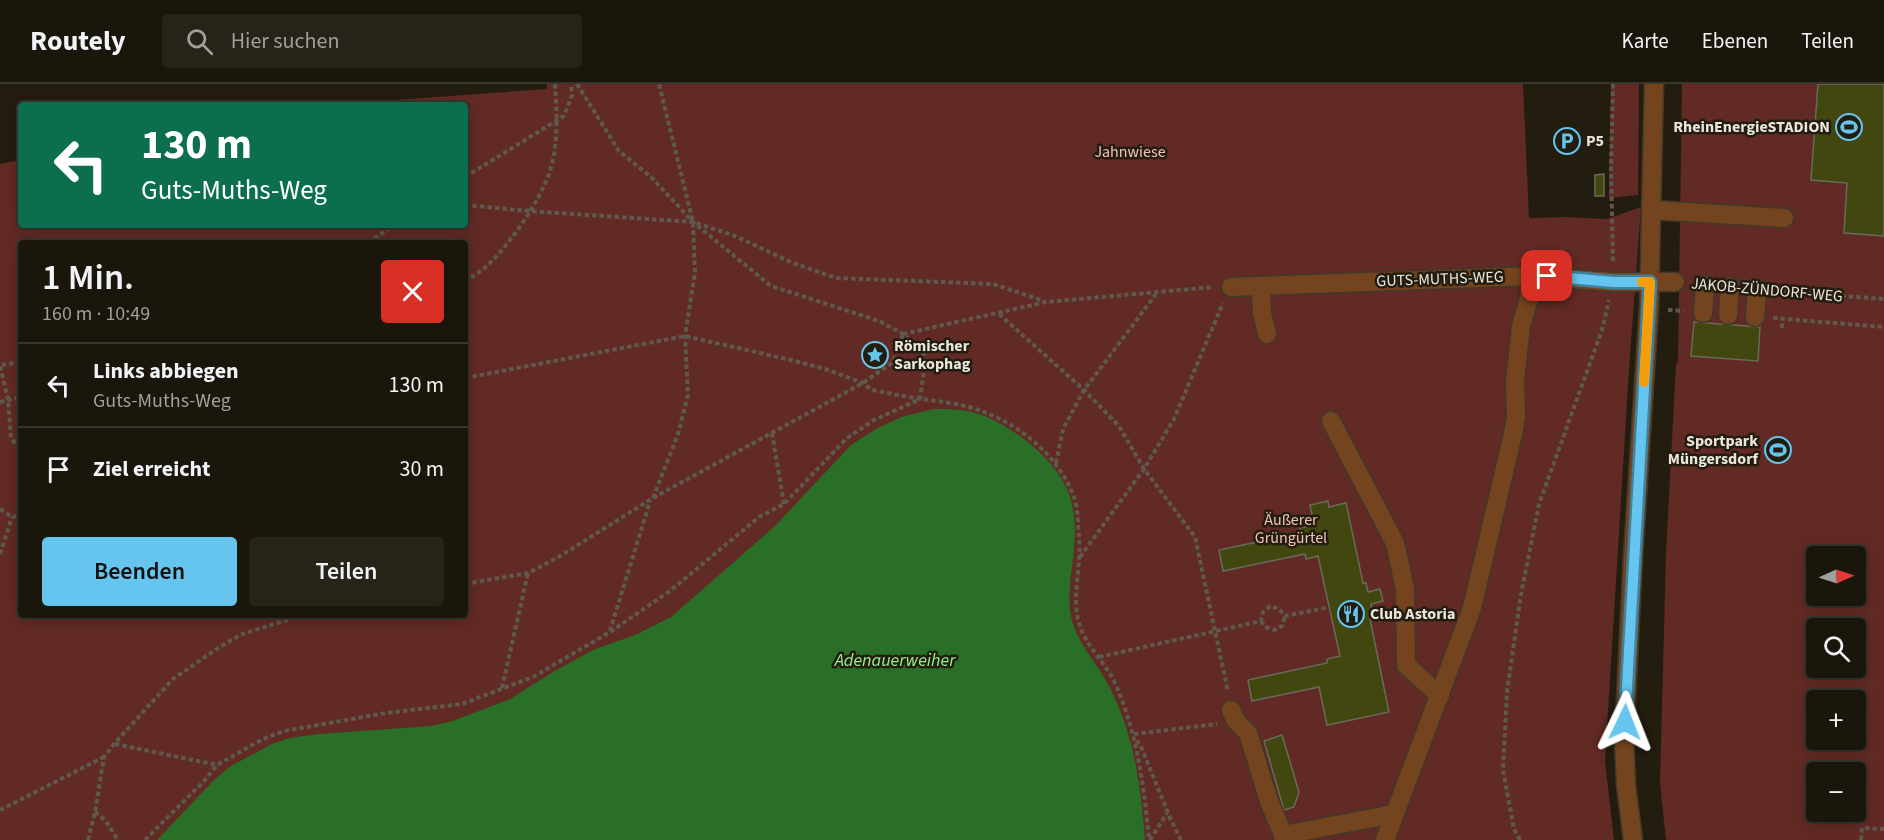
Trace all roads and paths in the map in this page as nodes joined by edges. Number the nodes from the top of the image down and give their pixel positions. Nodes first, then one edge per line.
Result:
1 (555, 84) edge
2 (571, 84) edge
3 (577, 84) edge
4 (659, 84) edge
5 (1613, 84) edge
6 (1654, 84) edge
7 (558, 121) junction
8 (468, 175) edge
9 (468, 205) edge
10 (1653, 210) junction
11 (529, 211) junction
12 (1784, 218) dead end
13 (693, 222) junction
14 (390, 228) edge
15 (372, 240) edge
16 (1534, 276) junction
17 (468, 280) edge
18 (1613, 282) junction
19 (1650, 282) junction
20 (1675, 282) dead end
21 (1705, 285) dead end
22 (1261, 286) junction
23 (1222, 287) junction
24 (1730, 287) dead end
25 (1757, 290) joint
26 (1156, 293) junction
27 (1884, 299) edge
28 (1046, 302) junction
29 (1703, 313) dead end
30 (999, 314) junction
31 (1728, 315) dead end
32 (1755, 317) dead end
33 (1782, 319) dead end
34 (1782, 328) dead end
35 (903, 334) junction
36 (1267, 334) dead end
37 (684, 336) junction
38 (18, 362) edge
39 (468, 377) edge
40 (863, 383) junction
41 (1084, 390) junction
42 (18, 398) edge
43 (920, 399) junction
44 (8, 400) junction
45 (0, 402) edge
46 (1331, 421) dead end
47 (772, 433) junction
48 (18, 446) edge
49 (1056, 464) junction
50 (1144, 470) junction
51 (652, 499) junction
52 (784, 504) junction
53 (0, 509) edge
54 (18, 517) edge
55 (12, 518) junction
56 (0, 554) edge
57 (1079, 557) junction
58 (528, 573) junction
59 (468, 583) edge
60 (1330, 607) dead end
61 (1284, 616) junction
62 (293, 618) edge
63 (1261, 621) junction
64 (1215, 631) junction
65 (610, 632) junction
66 (1099, 657) junction
67 (502, 689) junction
68 (1440, 696) junction
69 (1234, 716) junction
70 (1134, 734) junction
71 (1135, 740) junction
72 (114, 744) junction
73 (104, 757) junction
74 (217, 765) junction
75 (0, 810) edge
76 (95, 812) junction
77 (1168, 812) junction
78 (1394, 814) junction
79 (1884, 829) edge
80 (1284, 838) edge
81 (88, 840) edge
82 (118, 840) edge
83 (145, 840) edge
84 (1150, 840) edge
85 (1181, 840) edge
86 (1385, 840) edge
87 (1520, 840) edge
88 (1633, 840) edge
89 (1861, 840) edge

1 - 7 path
2 - 7 path
3 - 13 path
4 - 13 path
5 - 18 path
6 - 10 street
7 - 8 path
7 - 11 path
9 - 11 path
10 - 12 street
10 - 19 street
11 - 13 path
11 - 17 path
13 - 28 path
13 - 35 path
13 - 37 path
14 - 15 path
16 - 18 street, GUTS-MUTHS-WEG
16 - 22 street, GUTS-MUTHS-WEG
16 - 68 street
18 - 19 street, GUTS-MUTHS-WEG
18 - 87 path
19 - 20 street, JAKOB-ZÜNDORF-WEG
19 - 88 street
21 - 29 street
22 - 23 street, GUTS-MUTHS-WEG
22 - 36 street
23 - 26 path
23 - 50 path
24 - 31 street
25 - 27 path, JAKOB-ZÜNDORF-WEG
25 - 32 street
26 - 28 path
26 - 41 path
28 - 30 path
30 - 35 path
30 - 41 path
33 - 34 path
35 - 40 path
35 - 43 path
37 - 39 path
37 - 40 path
37 - 51 path
38 - 44 path
40 - 43 path
40 - 47 path
41 - 49 path
41 - 50 path
42 - 44 path
43 - 49 path
43 - 52 path
44 - 45 path
44 - 48 path
46 - 68 street
47 - 51 path
47 - 52 path
49 - 57 path
50 - 57 path
50 - 64 path
51 - 58 path
51 - 65 path
52 - 65 path
53 - 55 path
54 - 55 path
55 - 56 path
57 - 66 path
58 - 59 path
58 - 67 path
60 - 61 path
61 - 63 path
61 - 63 path
62 - 72 path
63 - 64 path
64 - 66 path
64 - 69 path
65 - 67 path
66 - 70 path
67 - 74 path
68 - 78 street
69 - 70 path
69 - 80 street
70 - 71 path
71 - 77 path
71 - 84 path
72 - 73 path
72 - 74 path
73 - 75 path
73 - 76 path
74 - 83 path
76 - 81 path
76 - 82 path
77 - 84 path
77 - 85 path
78 - 80 street
78 - 86 street
79 - 89 path

